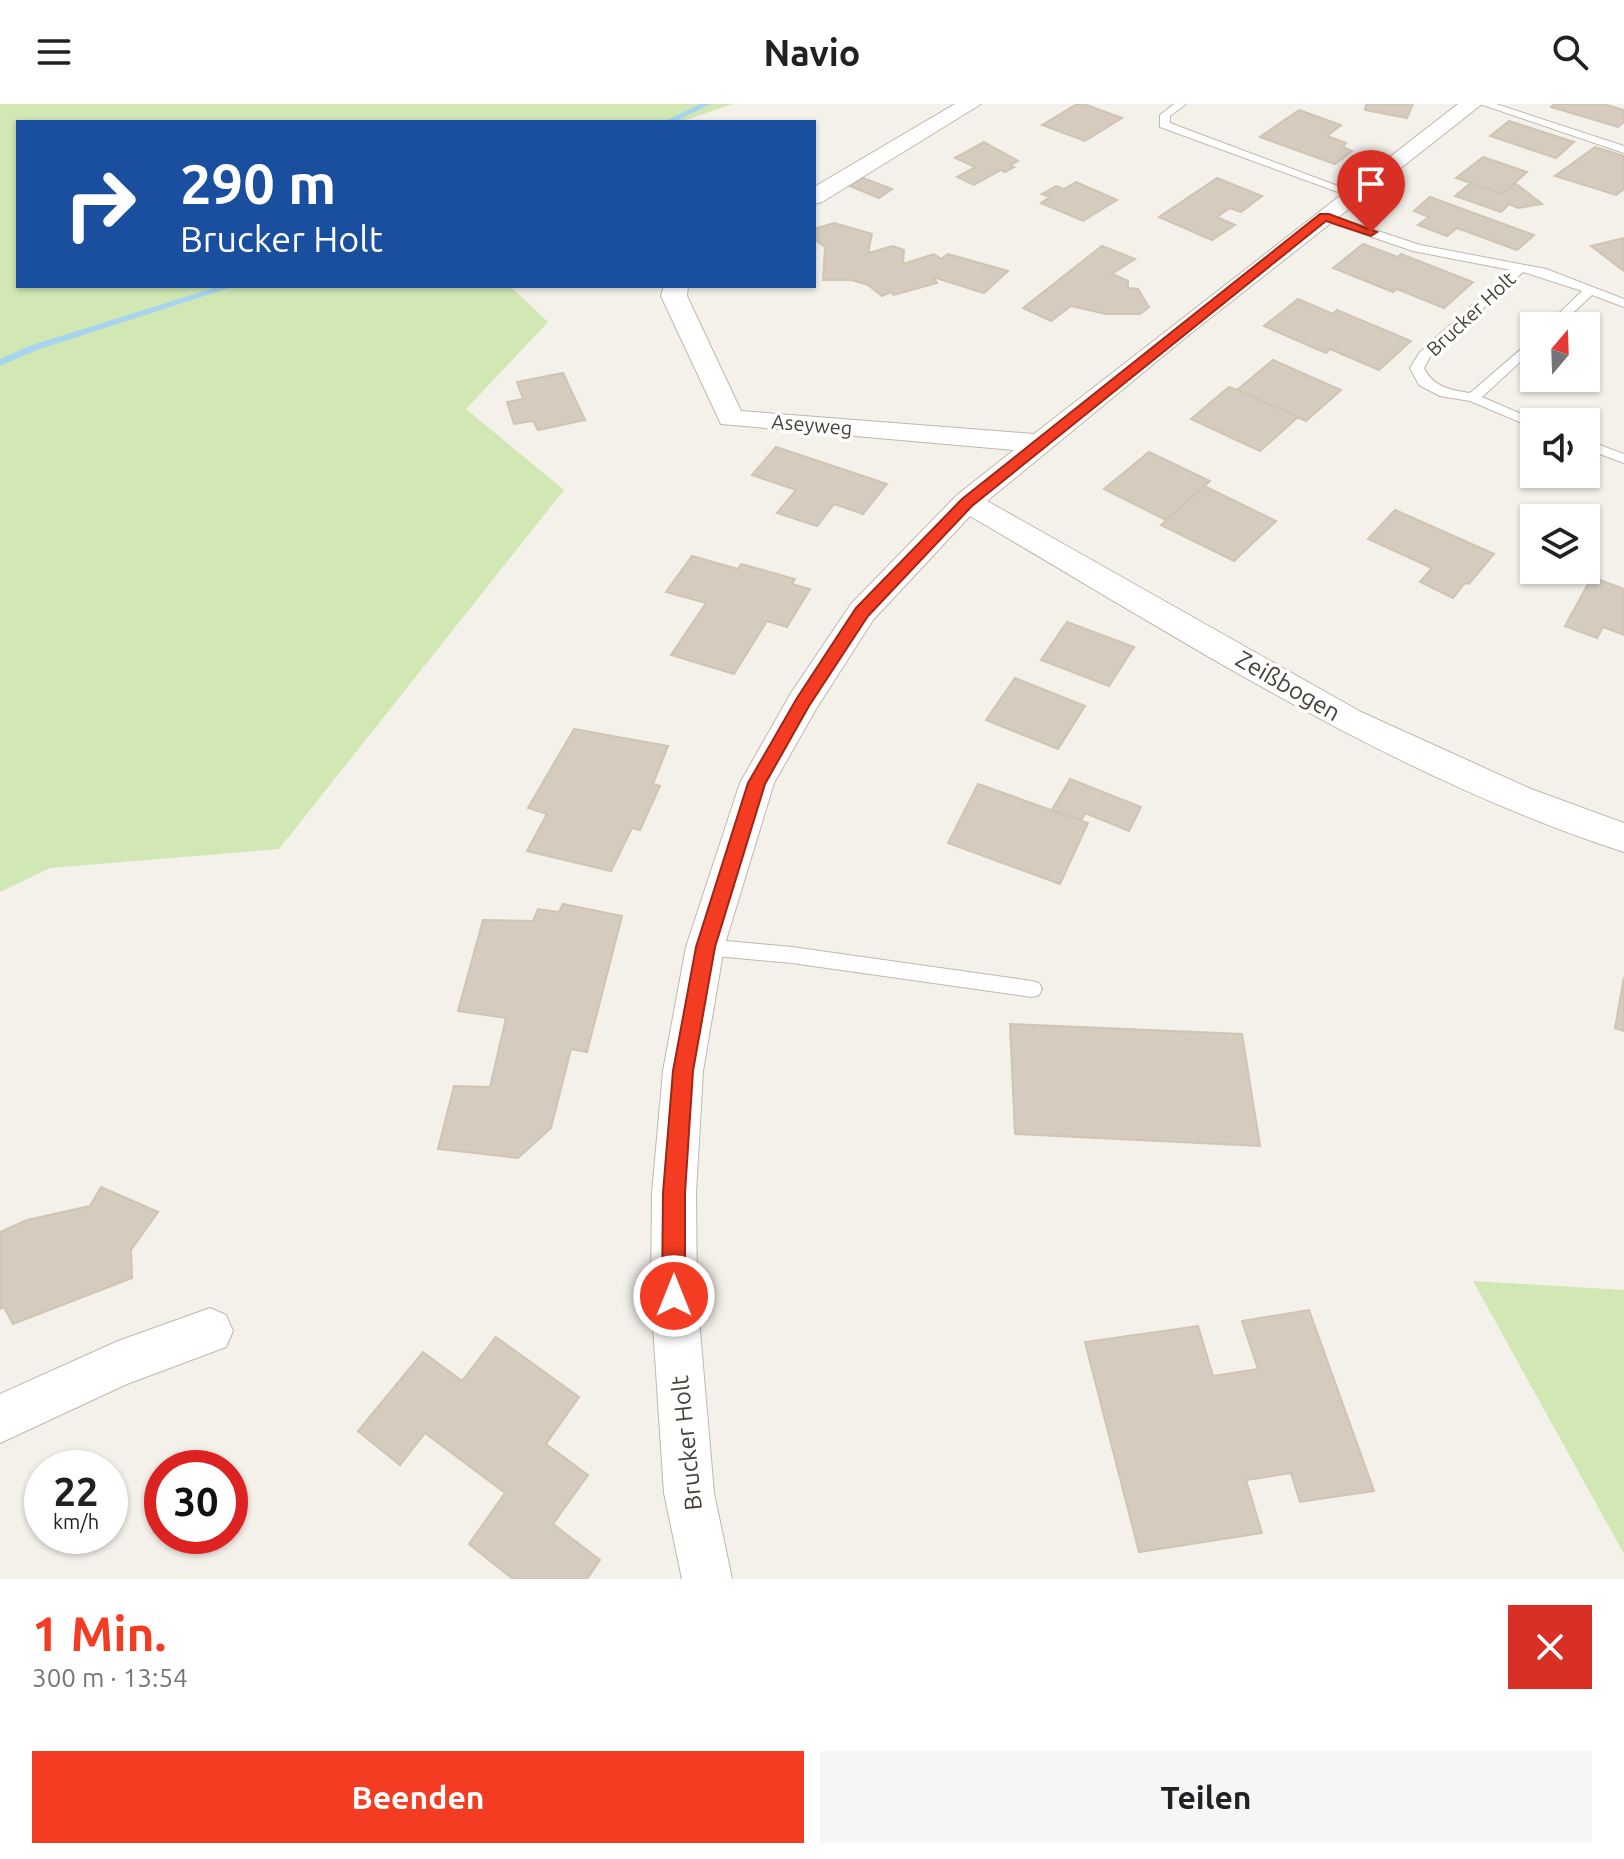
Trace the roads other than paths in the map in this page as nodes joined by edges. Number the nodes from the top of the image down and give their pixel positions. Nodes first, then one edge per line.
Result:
1 (970, 104) edge
2 (1181, 104) edge
3 (1471, 104) edge
4 (1485, 104) edge
5 (1624, 150) edge
6 (1353, 194) junction
7 (816, 196) edge
8 (1324, 217) junction
9 (1520, 268) junction
10 (676, 288) edge
11 (1591, 290) junction
12 (1624, 303) edge
13 (1567, 312) edge
14 (1520, 355) edge
15 (1473, 398) junction
16 (1520, 417) edge
17 (1038, 443) junction
18 (1600, 450) edge
19 (1624, 459) edge
20 (967, 502) junction
21 (1624, 838) edge
22 (705, 947) junction
23 (1032, 989) dead end
24 (210, 1331) dead end
25 (0, 1419) edge
26 (707, 1579) edge

1 - 7 street
2 - 6 lane
3 - 6 street, Brucker Holt
4 - 5 lane
6 - 8 street, Brucker Holt
8 - 9 lane, Brucker Holt
8 - 17 street, Brucker Holt
9 - 11 lane, Brucker Holt
9 - 15 lane, Brucker Holt
10 - 17 street, Aseyweg
11 - 12 lane, Brucker Holt
11 - 13 lane
14 - 15 lane
15 - 16 lane, Brucker Holt
17 - 20 street, Brucker Holt
18 - 19 lane
20 - 21 street, Zeißbogen
20 - 22 street, Brucker Holt
22 - 23 lane
22 - 26 street, Brucker Holt
24 - 25 street

